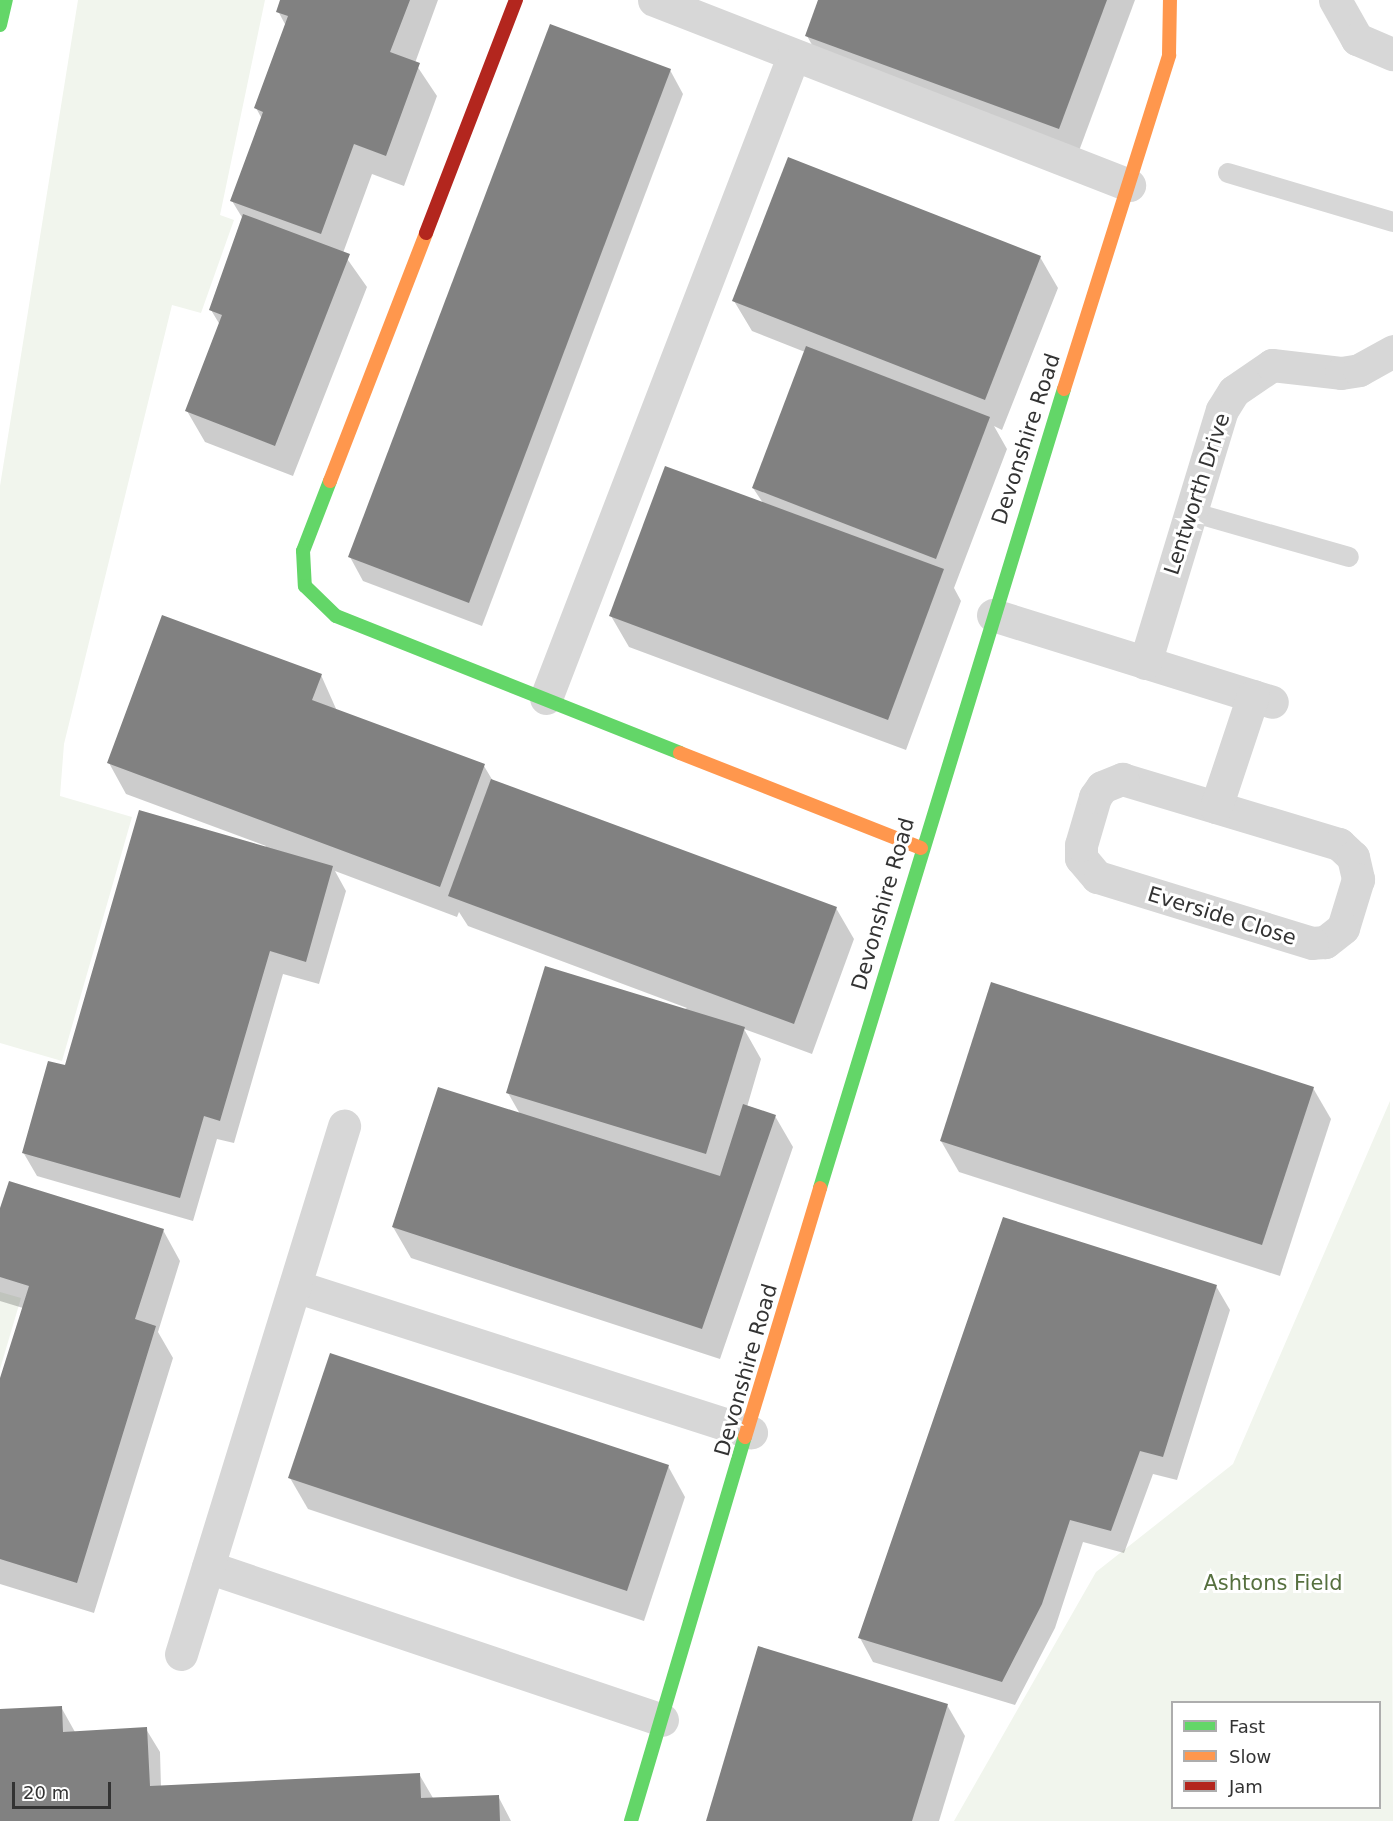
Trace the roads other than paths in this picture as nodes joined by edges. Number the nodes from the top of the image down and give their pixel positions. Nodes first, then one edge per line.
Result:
1 (6, 0) edge
2 (516, 0) edge
3 (654, 0) edge
4 (1170, 0) edge
5 (1335, 0) edge
6 (0, 25) edge
7 (1393, 54) edge
8 (793, 57) junction
9 (1228, 173) dead end
10 (1129, 185) junction
11 (1393, 222) edge
12 (1393, 351) edge
13 (1191, 512) junction
14 (1348, 557) dead end
15 (993, 615) junction
16 (1145, 663) junction
17 (546, 698) junction
18 (1216, 807) junction
19 (921, 848) junction
20 (344, 1126) dead end
21 (295, 1286) junction
22 (751, 1432) junction
23 (208, 1567) junction
24 (181, 1654) dead end
25 (662, 1720) junction
26 (631, 1821) edge

1 - 6 main road
2 - 17 main road
3 - 8 street
4 - 10 main road, Devonshire Road
5 - 7 street
8 - 10 street
8 - 17 street
9 - 11 lane
10 - 15 main road, Devonshire Road
12 - 13 street, Lentworth Drive
13 - 14 lane
13 - 16 street, Lentworth Drive
15 - 16 street
15 - 19 main road, Devonshire Road
16 - 18 street
17 - 19 main road
18 - 18 street, Everside Close
19 - 22 main road, Devonshire Road
20 - 21 street
21 - 22 street
21 - 23 street
22 - 25 main road, Devonshire Road
23 - 24 street
23 - 25 street
25 - 26 main road, Devonshire Road

